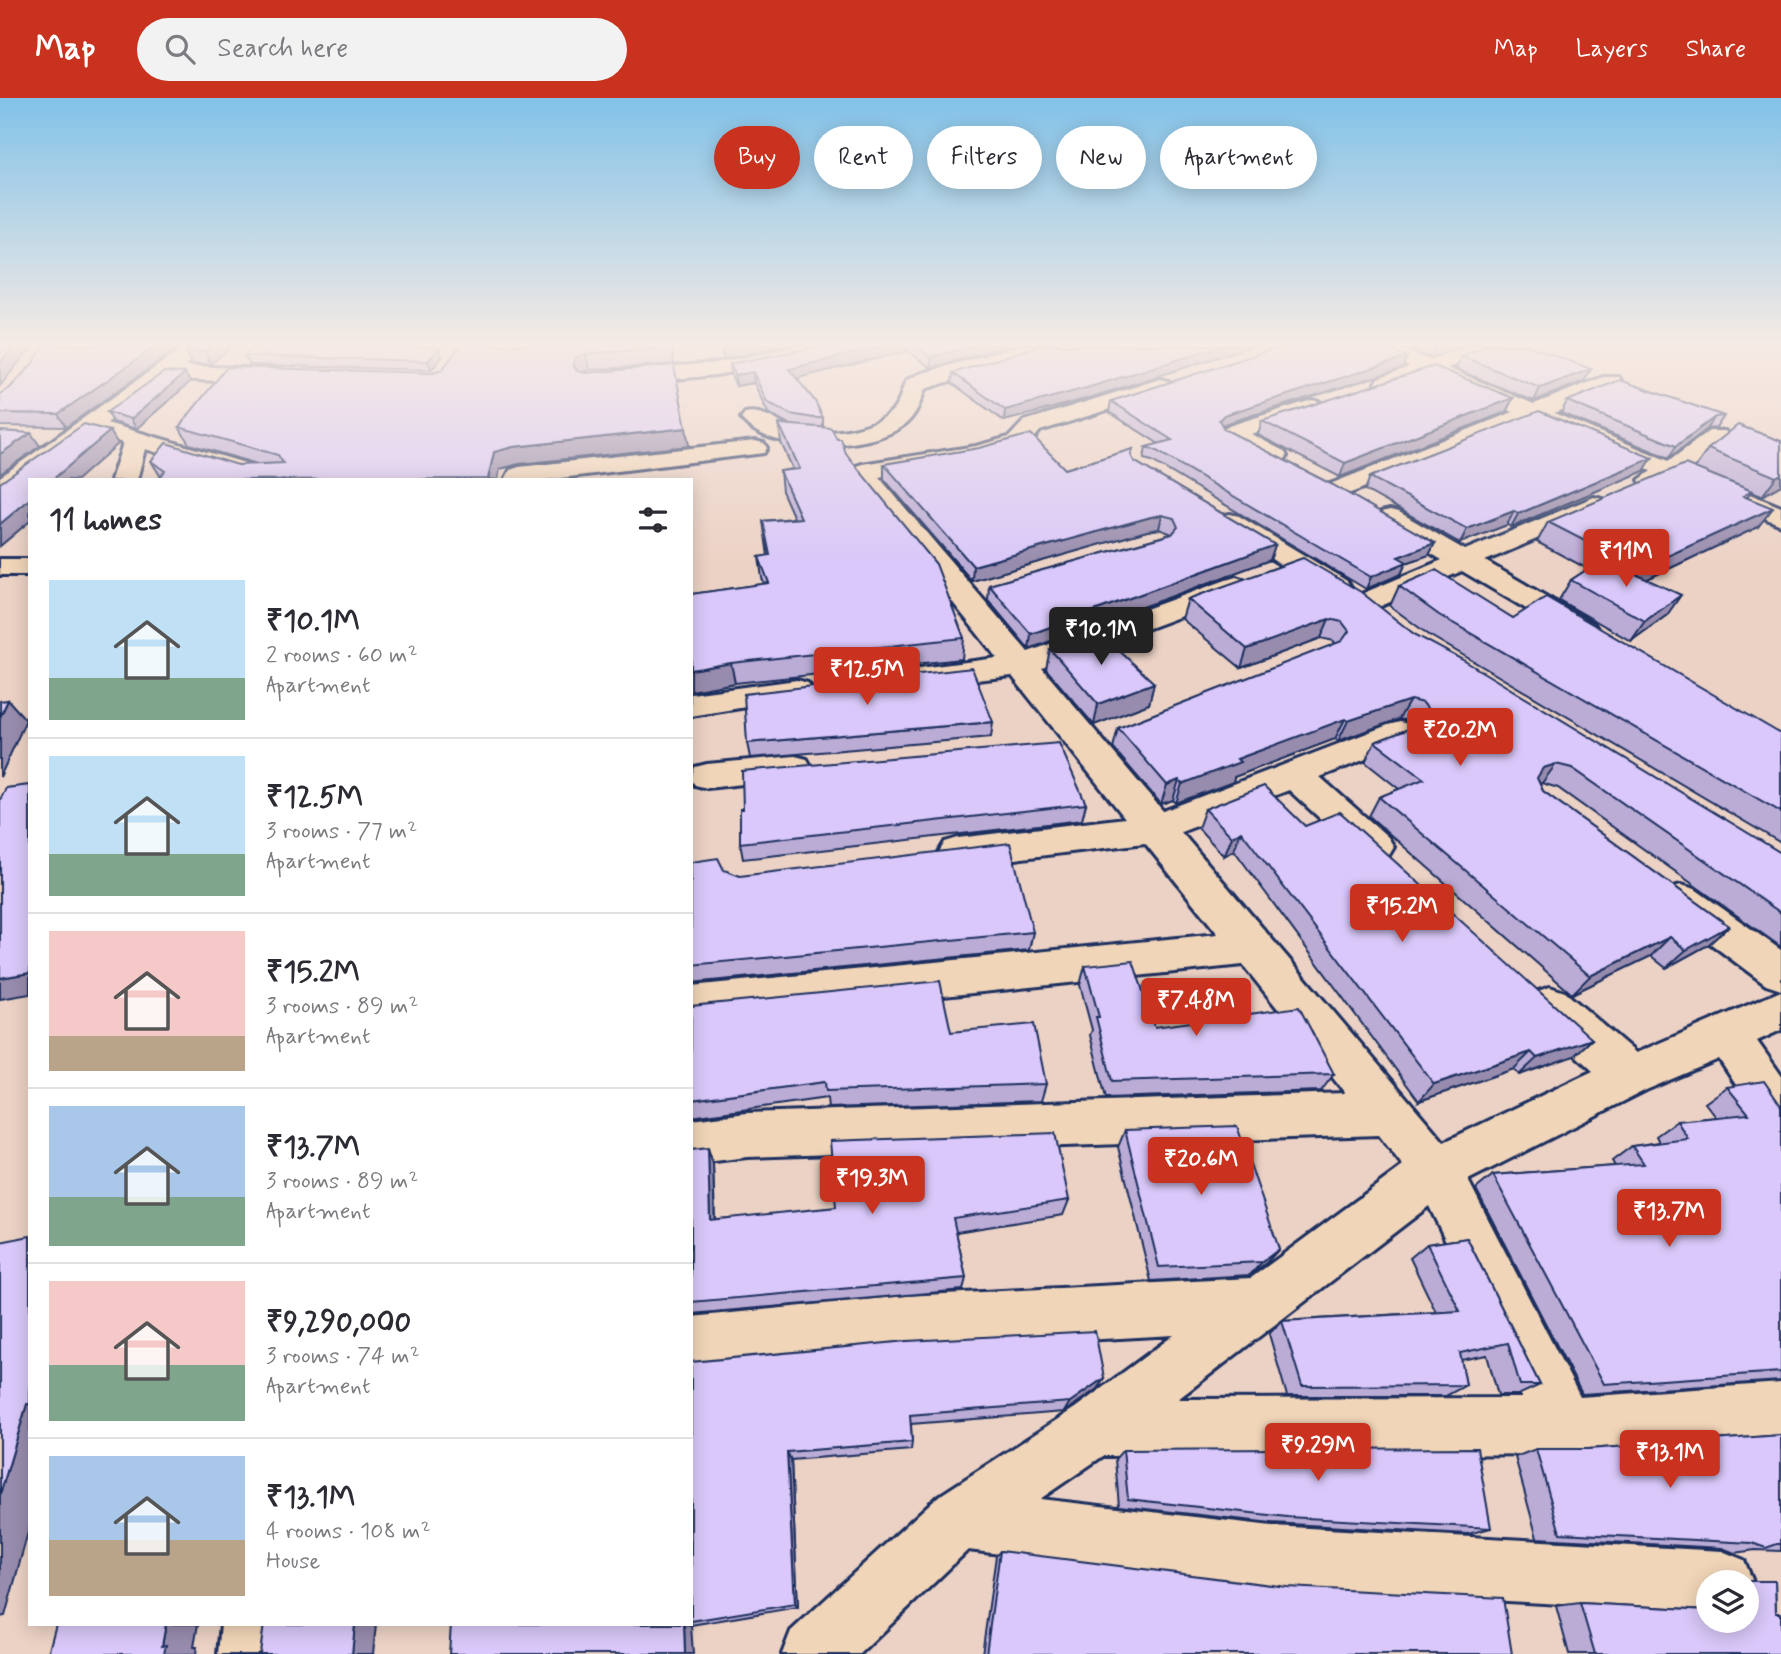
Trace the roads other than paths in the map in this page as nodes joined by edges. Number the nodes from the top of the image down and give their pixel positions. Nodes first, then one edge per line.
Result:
1 (99, 418) edge
2 (753, 418) dead end
3 (898, 418) edge
4 (1059, 418) edge
5 (1278, 418) edge
6 (1517, 418) edge
7 (1544, 418) edge
8 (79, 431) junction
9 (36, 436) dead end
10 (1717, 436) dead end
11 (136, 439) junction
12 (755, 448) dead end
13 (1672, 471) junction
14 (1316, 477) junction
15 (125, 478) edge
16 (270, 478) edge
17 (518, 478) edge
18 (0, 489) edge
19 (1209, 509) edge
20 (1781, 517) edge
21 (1466, 561) junction
22 (1298, 563) junction
23 (0, 567) edge
24 (28, 567) edge
25 (1363, 603) junction
26 (1395, 628) edge
27 (1606, 643) edge
28 (1021, 665) junction
29 (899, 679) edge
30 (830, 686) edge
31 (693, 705) edge
32 (1400, 733) edge
33 (1098, 738) junction
34 (1045, 747) edge
35 (828, 765) edge
36 (1294, 774) junction
37 (707, 776) dead end
38 (1156, 828) junction
39 (922, 856) edge
40 (1406, 875) edge
41 (1651, 878) edge
42 (1254, 947) junction
43 (1781, 973) edge
44 (1528, 985) edge
45 (693, 1004) edge
46 (1781, 1009) edge
47 (1728, 1035) junction
48 (1630, 1076) junction
49 (1390, 1113) junction
50 (1781, 1114) edge
51 (693, 1142) edge
52 (1437, 1170) junction
53 (1261, 1304) junction
54 (693, 1345) edge
55 (1781, 1411) edge
56 (1565, 1426) junction
57 (1095, 1429) junction
58 (957, 1519) junction
59 (1696, 1581) edge
60 (1759, 1584) edge
61 (1781, 1585) edge
62 (253, 1626) edge
63 (250, 1654) edge
64 (814, 1654) edge

1 - 8 street
2 - 3 street
4 - 28 street
5 - 14 street
6 - 14 street
7 - 13 street
8 - 9 street
8 - 11 street
8 - 18 street
10 - 13 street
11 - 15 street
11 - 16 street
12 - 17 street
13 - 20 street
13 - 21 street
14 - 21 street
19 - 22 street
21 - 25 street
21 - 27 street
22 - 25 street
22 - 28 street
23 - 24 street
25 - 26 street
28 - 29 street
28 - 33 street
30 - 31 street
32 - 36 street
33 - 34 street
33 - 38 street
35 - 37 street
36 - 38 street
36 - 40 street
38 - 39 street
38 - 42 street
41 - 43 street
42 - 45 street
42 - 49 street
44 - 48 street
46 - 47 street
47 - 48 street
47 - 50 street
48 - 52 street
49 - 51 street
49 - 52 street
52 - 53 street
52 - 56 street
53 - 54 street
53 - 57 street
55 - 56 street
56 - 57 street
57 - 58 street
58 - 59 street
58 - 64 street
60 - 61 street
62 - 63 street

